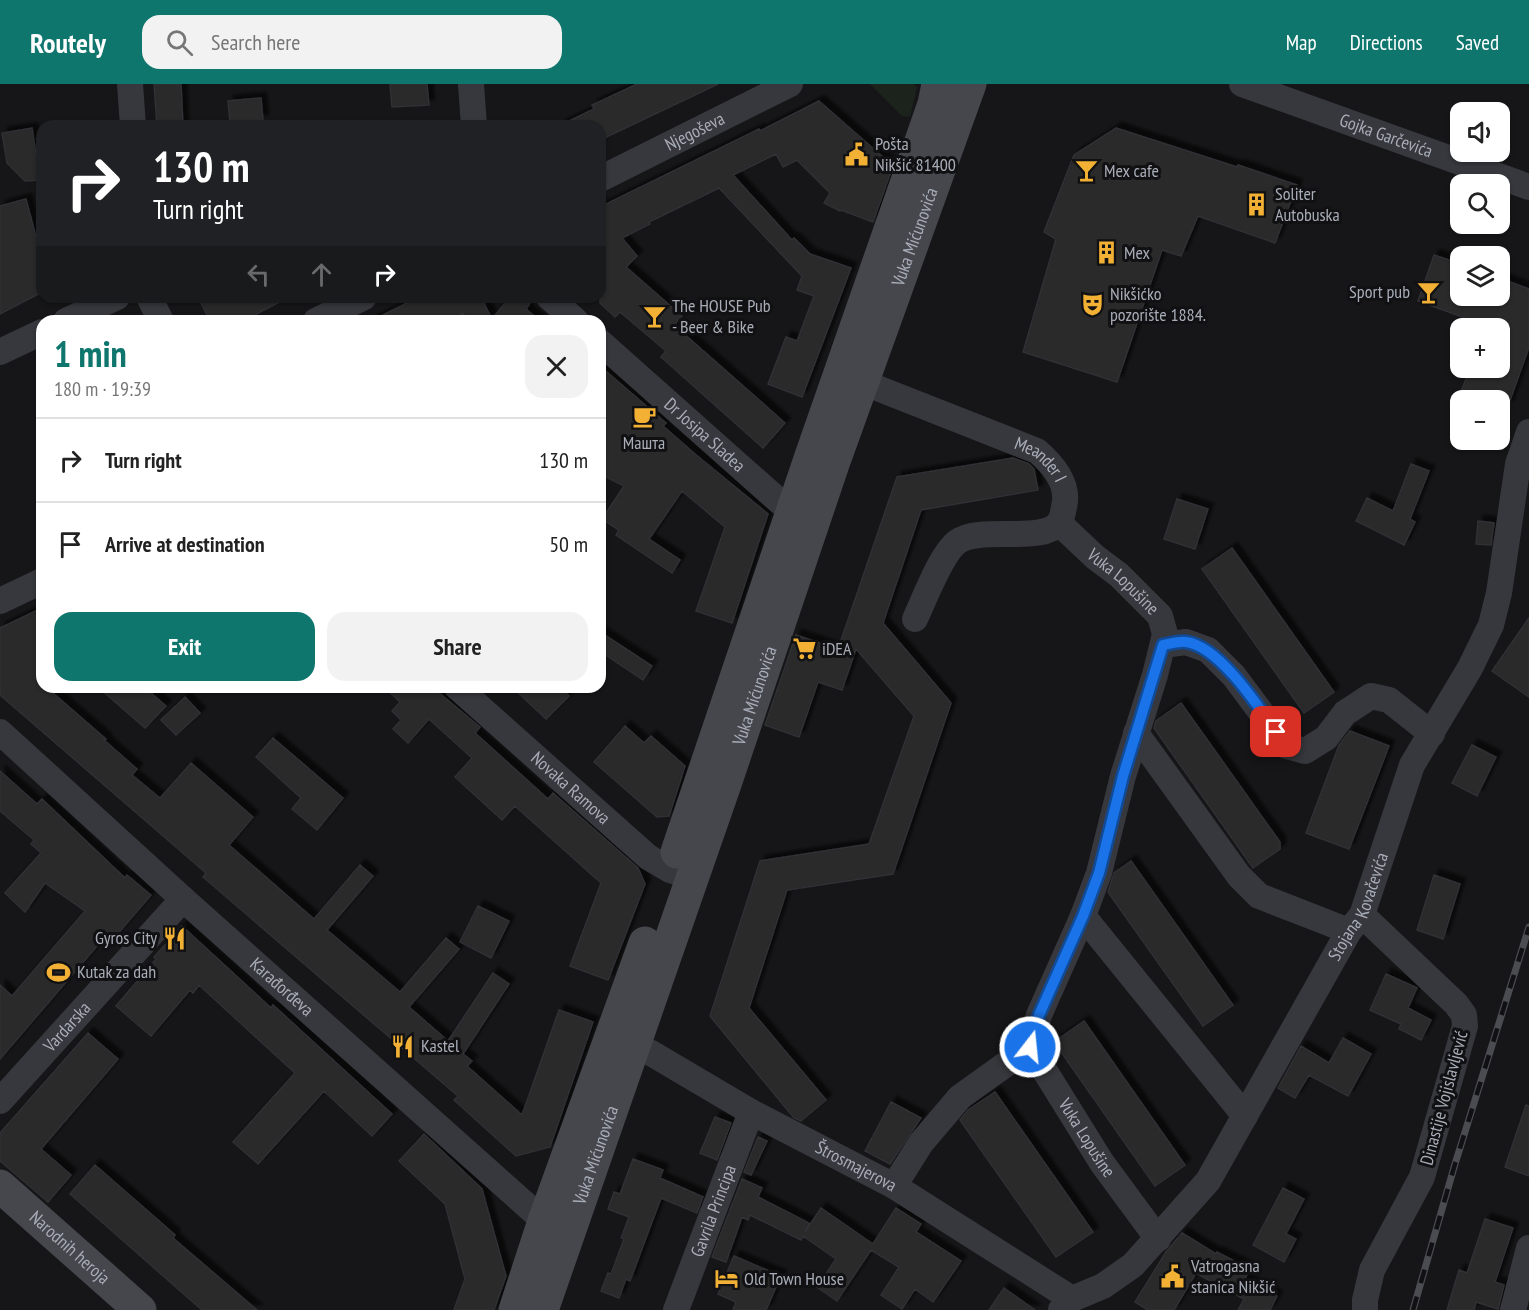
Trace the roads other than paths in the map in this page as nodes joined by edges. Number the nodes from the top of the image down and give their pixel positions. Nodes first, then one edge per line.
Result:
1 (130, 84) edge
2 (471, 84) edge
3 (790, 84) edge
4 (939, 84) edge
5 (970, 84) edge
6 (1242, 84) edge
7 (133, 120) edge
8 (474, 120) edge
9 (606, 175) edge
10 (1529, 187) edge
11 (104, 303) edge
12 (352, 303) edge
13 (556, 303) edge
14 (79, 315) edge
15 (328, 315) edge
16 (569, 315) edge
17 (36, 335) edge
18 (606, 347) edge
19 (0, 352) edge
20 (862, 382) junction
21 (1529, 432) edge
22 (804, 512) junction
23 (1059, 523) junction
24 (36, 584) edge
25 (0, 601) edge
26 (915, 619) dead end
27 (1163, 645) junction
28 (464, 693) edge
29 (0, 732) edge
30 (1136, 734) junction
31 (1432, 734) junction
32 (681, 874) junction
33 (183, 899) junction
34 (1083, 916) junction
35 (1356, 923) junction
36 (633, 1045) junction
37 (1030, 1047) junction
38 (0, 1101) edge
39 (751, 1112) junction
40 (1245, 1116) junction
41 (0, 1186) edge
42 (894, 1186) junction
43 (556, 1228) junction
44 (1158, 1239) junction
45 (1529, 1248) edge
46 (1066, 1304) edge
47 (140, 1310) edge
48 (515, 1310) edge
49 (542, 1310) edge
50 (676, 1310) edge
51 (1365, 1310) edge
52 (1513, 1310) edge

1 - 7 street
2 - 8 street
3 - 9 street, Njegoševa
4 - 22 main road, Vuka Mićunovića
5 - 20 main road, Vuka Mićunovića
6 - 10 street, Gojka Garčevića
11 - 14 street
12 - 15 street
13 - 16 street
17 - 19 street
18 - 22 street, Dr Josipa Sladea
20 - 22 main road, Vuka Mićunovića
20 - 23 street, Meander I
21 - 31 street, Stojana Kovačevića
22 - 32 main road, Vuka Mićunovića
23 - 26 street
23 - 27 street, Vuka Lopušine
24 - 25 street
27 - 30 street, Vuka Lopušine
27 - 31 street
28 - 32 street, Novaka Ramova
29 - 33 street, Karađorđeva
30 - 34 street, Vuka Lopušine
30 - 35 street
31 - 35 street, Stojana Kovačevića
32 - 36 main road, Vuka Mićunovića
32 - 43 main road, Vuka Mićunovića
33 - 38 street, Vardarska
33 - 43 street, Karađorđeva
34 - 37 street, Vuka Lopušine
34 - 40 street
35 - 40 street, Stojana Kovačevića
35 - 51 street, Dinastije Vojislavljević
36 - 39 street, Štrosmajerova
36 - 43 main road, Vuka Mićunovića
37 - 42 street
37 - 44 street, Vuka Lopušine
39 - 42 street, Štrosmajerova
39 - 50 street, Gavrila Principa
40 - 44 street, Stojana Kovačevića
41 - 47 main road, Narodnih heroja
42 - 46 street, Štrosmajerova
43 - 48 main road, Vuka Mićunovića
43 - 49 main road, Vuka Mićunovića
44 - 46 street, Stojana Kovačevića
45 - 52 street

